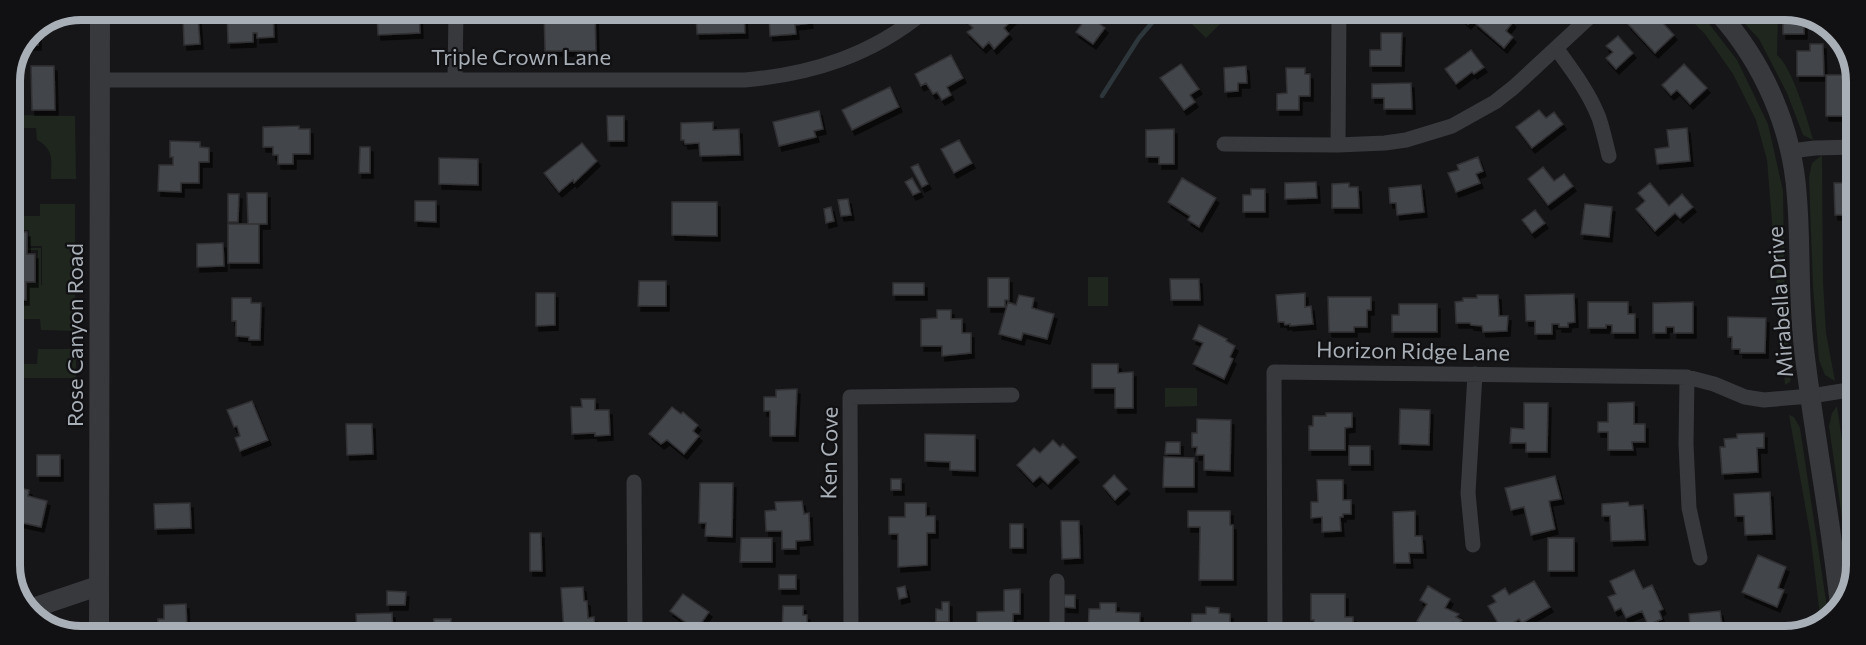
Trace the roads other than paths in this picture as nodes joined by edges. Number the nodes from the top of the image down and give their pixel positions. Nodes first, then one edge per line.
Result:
1 (100, 20) edge
2 (456, 20) edge
3 (912, 20) edge
4 (1339, 20) edge
5 (1586, 20) edge
6 (1725, 20) edge
7 (1556, 48) junction
8 (101, 80) junction
9 (455, 80) junction
10 (1224, 144) dead end
11 (1338, 145) junction
12 (1846, 147) edge
13 (1791, 151) junction
14 (1608, 156) dead end
15 (1475, 374) junction
16 (1687, 377) junction
17 (1846, 390) edge
18 (1012, 395) dead end
19 (1810, 396) junction
20 (634, 482) dead end
21 (1473, 545) dead end
22 (1700, 558) dead end
23 (1057, 581) dead end
24 (98, 586) junction
25 (1838, 595) edge
26 (36, 607) edge
27 (99, 626) edge
28 (635, 626) edge
29 (851, 626) edge
30 (1057, 626) edge
31 (1275, 626) edge

1 - 8 street, Rose Canyon Road
2 - 9 street
3 - 9 street, Triple Crown Lane
4 - 11 street
5 - 7 street
6 - 13 street, Mirabella Drive
7 - 11 street
7 - 14 street
8 - 9 street, Triple Crown Lane
8 - 24 street, Rose Canyon Road
10 - 11 street
12 - 13 street
13 - 19 street, Mirabella Drive
15 - 16 street, Horizon Ridge Lane
15 - 21 street
15 - 31 street, Horizon Ridge Lane
16 - 19 street, Horizon Ridge Lane
16 - 22 street
17 - 19 street, Horizon Ridge Lane
18 - 29 street, Ken Cove
19 - 25 street, Mirabella Drive
20 - 28 street
23 - 30 street
24 - 26 street
24 - 27 street, Rose Canyon Road

